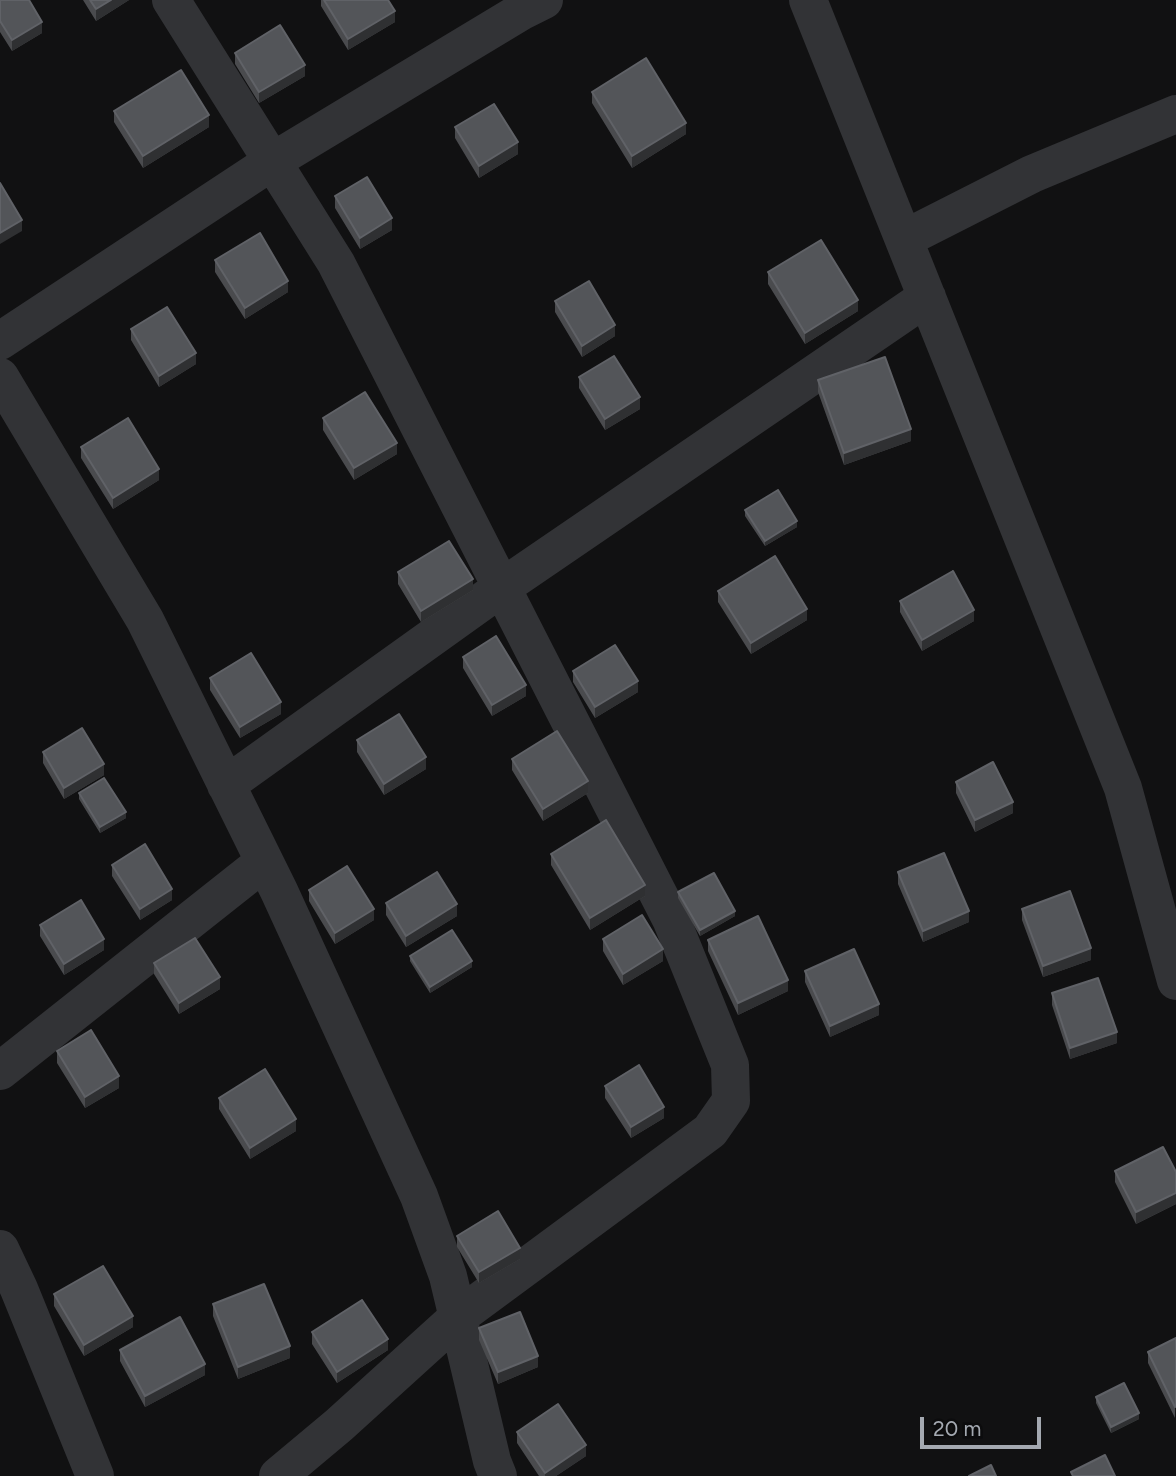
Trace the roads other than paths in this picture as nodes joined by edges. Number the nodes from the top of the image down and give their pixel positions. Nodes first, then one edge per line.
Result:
1 (171, 0) edge
2 (544, 0) edge
3 (808, 0) edge
4 (1176, 114) edge
5 (273, 161) junction
6 (904, 239) junction
7 (927, 296) junction
8 (0, 341) edge
9 (0, 377) edge
10 (501, 587) junction
11 (226, 785) junction
12 (264, 862) junction
13 (1176, 981) edge
14 (0, 1071) edge
15 (0, 1249) edge
16 (458, 1317) junction
17 (95, 1476) edge
18 (278, 1476) edge
19 (498, 1476) edge

1 - 5 street
2 - 5 street
3 - 6 street
4 - 6 street
5 - 8 street
5 - 10 street
6 - 7 street
7 - 10 street
7 - 13 street
9 - 11 street
10 - 11 street
10 - 16 street
11 - 12 street
12 - 14 street
12 - 16 street
15 - 17 street
16 - 18 street
16 - 19 street

